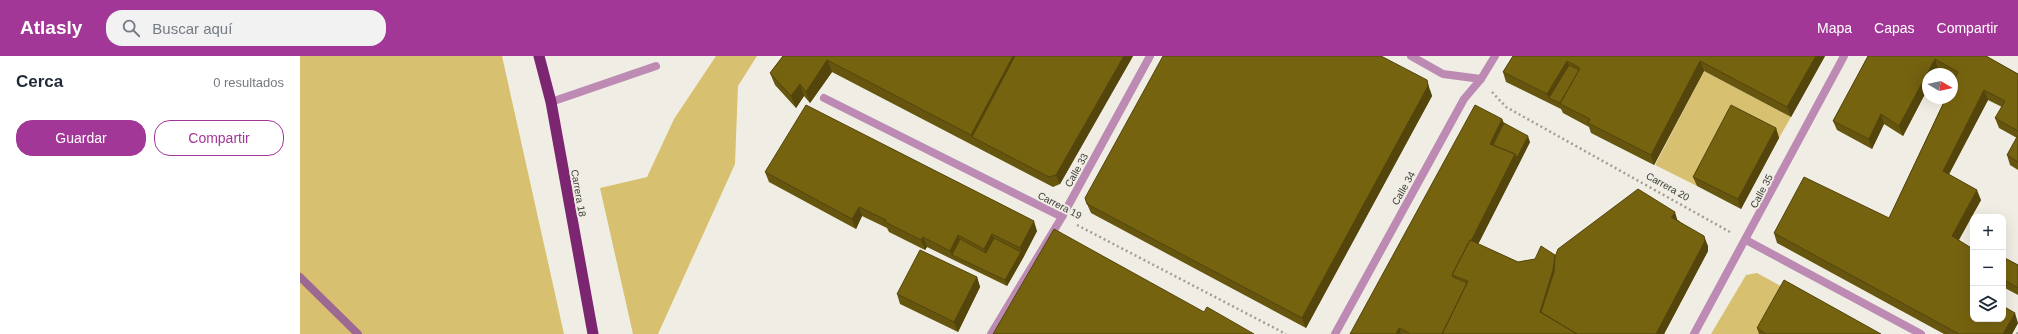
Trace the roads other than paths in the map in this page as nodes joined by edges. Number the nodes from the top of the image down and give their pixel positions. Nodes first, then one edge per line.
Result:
1 (539, 56) edge
2 (1150, 56) edge
3 (1411, 56) edge
4 (1495, 56) edge
5 (1844, 56) edge
6 (656, 66) dead end
7 (1481, 80) junction
8 (824, 98) dead end
9 (550, 102) junction
10 (1062, 217) junction
11 (1746, 240) junction
12 (593, 334) edge
13 (991, 334) edge
14 (1335, 334) edge
15 (1694, 334) edge
16 (1921, 334) edge

1 - 9 highway, Carrera 18
2 - 10 street, Calle 33
3 - 7 street
4 - 7 street, Calle 34
5 - 11 street, Calle 35
6 - 9 street
7 - 14 street, Calle 34
8 - 10 street, Carrera 19
9 - 12 highway, Carrera 18
10 - 13 street, Calle 33
11 - 15 street, Calle 35
11 - 16 street

